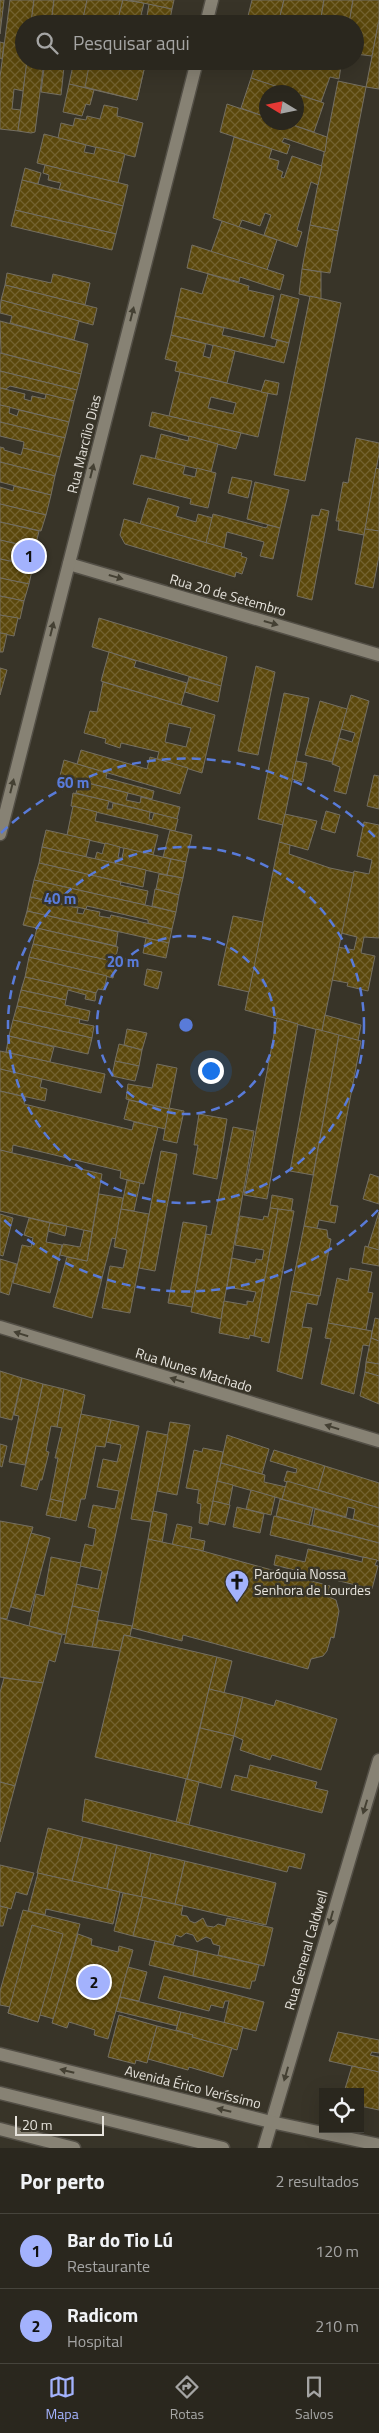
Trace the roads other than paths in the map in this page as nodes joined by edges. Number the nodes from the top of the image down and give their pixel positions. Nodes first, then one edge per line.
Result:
1 (212, 0) edge
2 (208, 15) edge
3 (195, 70) edge
4 (69, 564) junction
5 (379, 655) edge
6 (0, 834) edge
7 (0, 1327) edge
8 (379, 1441) edge
9 (379, 1760) edge
10 (0, 2054) edge
11 (0, 2093) edge
12 (272, 2122) junction
13 (0, 2129) edge
14 (379, 2145) edge
15 (74, 2148) edge
16 (223, 2148) edge
17 (264, 2148) edge

1 - 2 street
4 -> 3 street, Rua Marcílio Dias
4 -> 5 street, Rua 20 de Setembro
6 -> 4 street, Rua Marcílio Dias
8 -> 7 street, Rua Nunes Machado
9 -> 12 street, Rua General Caldwell
12 -> 10 street, Avenida Érico Veríssimo
11 - 16 street
12 - 14 street, Avenida Érico Veríssimo
12 - 17 street, Rua General Caldwell
13 - 15 street

